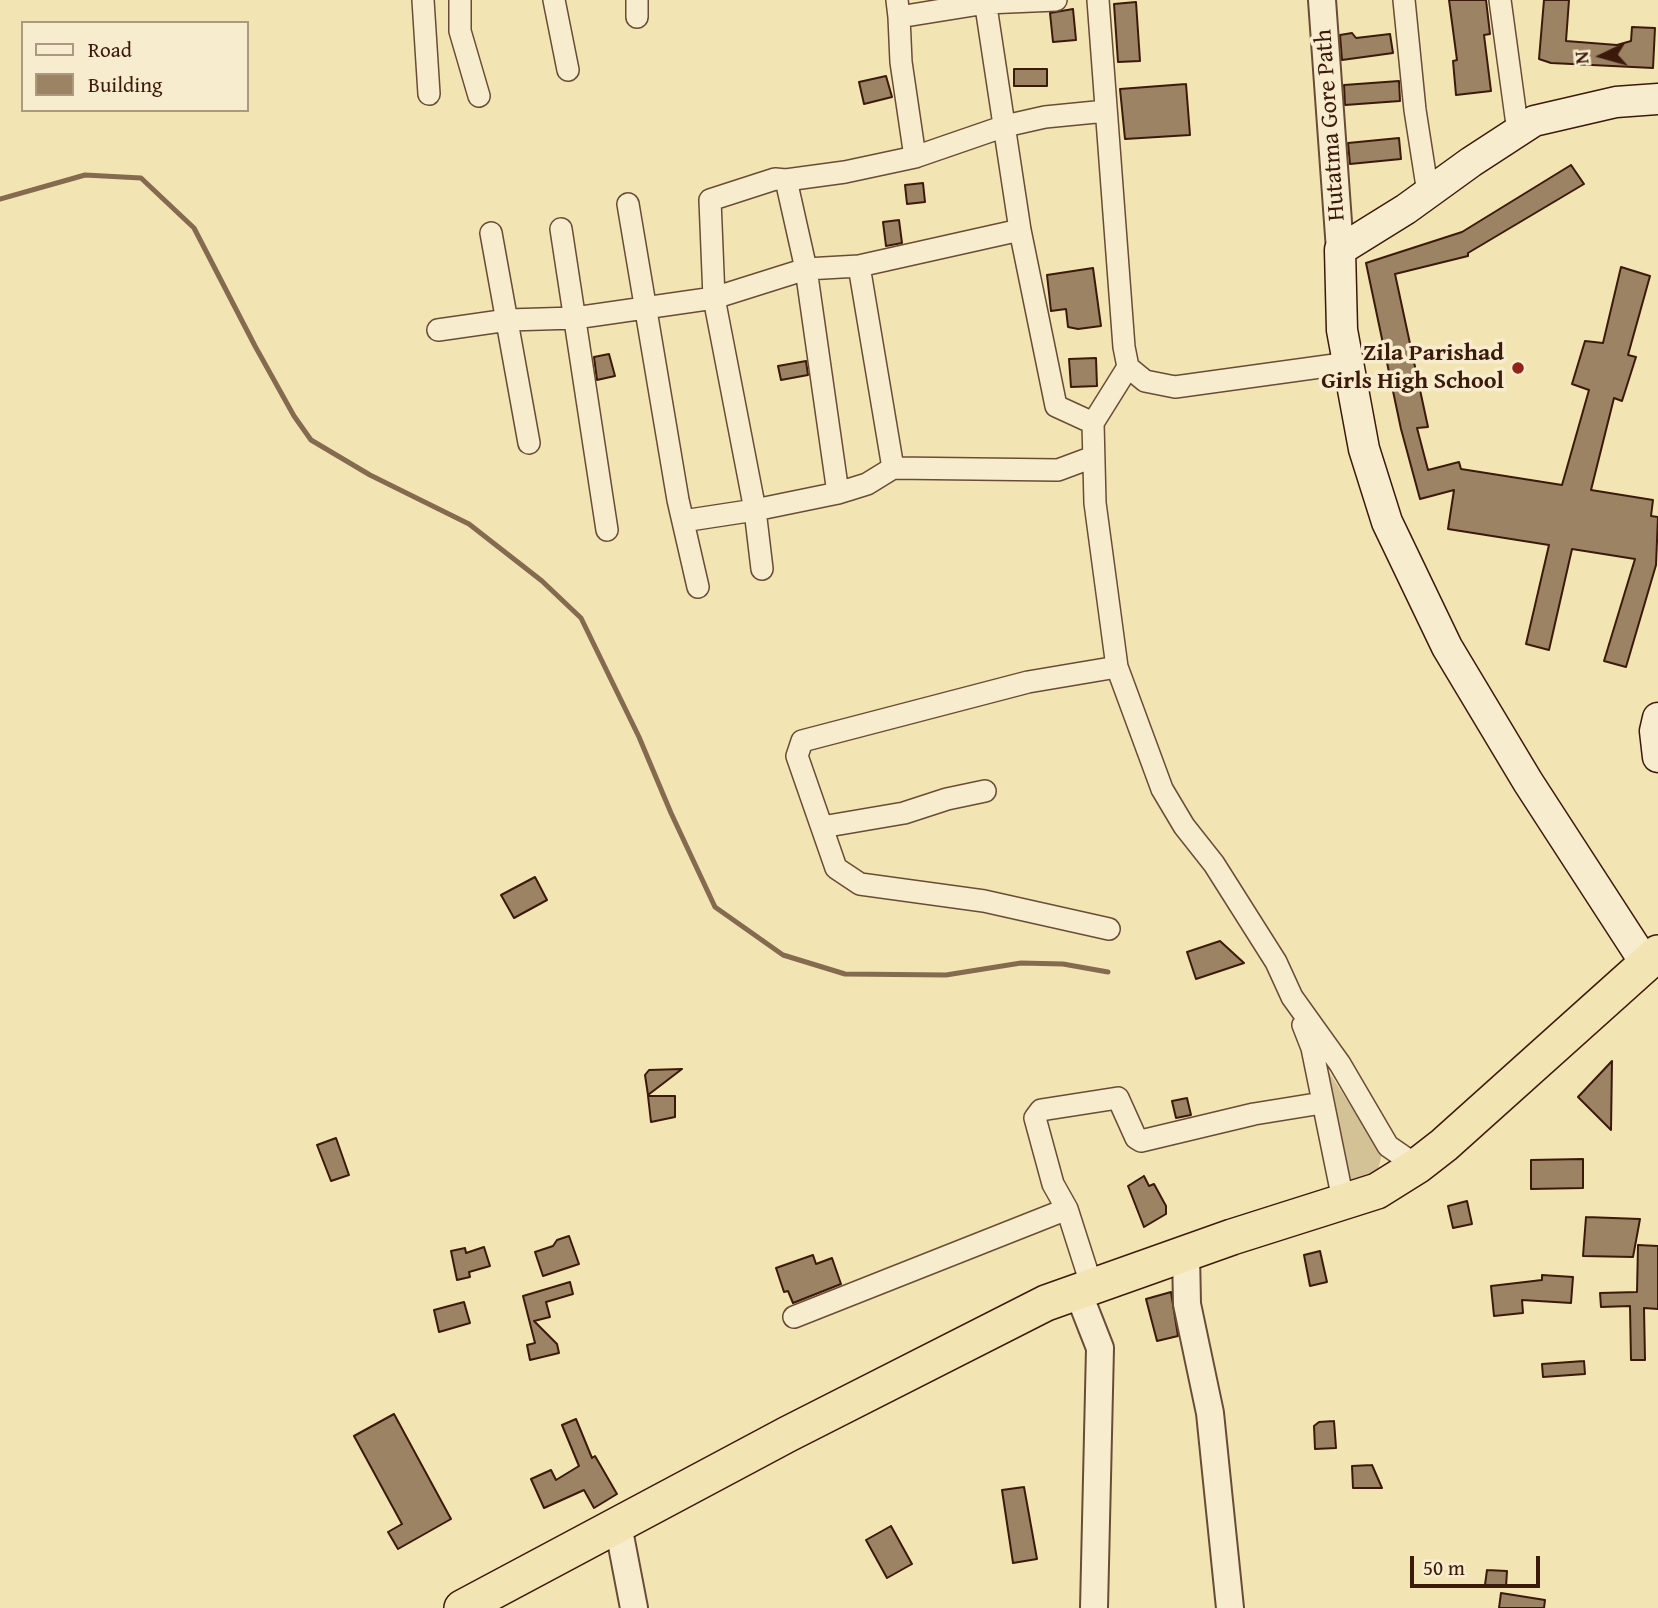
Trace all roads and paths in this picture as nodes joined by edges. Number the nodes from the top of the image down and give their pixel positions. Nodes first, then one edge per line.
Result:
1 (423, 0) edge
2 (460, 0) edge
3 (554, 0) edge
4 (1055, 0) edge
5 (1098, 0) edge
6 (1322, 0) edge
7 (1404, 0) edge
8 (1500, 0) edge
9 (985, 2) edge
10 (898, 8) edge
11 (568, 70) dead end
12 (429, 94) dead end
13 (479, 96) dead end
14 (1658, 99) edge
15 (1106, 111) junction
16 (1005, 126) junction
17 (1518, 132) junction
18 (915, 157) junction
19 (786, 180) junction
20 (1428, 193) junction
21 (628, 204) dead end
22 (561, 229) dead end
23 (1020, 230) junction
24 (491, 233) dead end
25 (1340, 250) junction
26 (859, 266) junction
27 (806, 269) junction
28 (714, 298) junction
29 (646, 307) junction
30 (575, 318) junction
31 (508, 320) junction
32 (438, 330) dead end
33 (1349, 363) junction
34 (1128, 367) junction
35 (1093, 424) junction
36 (529, 443) dead end
37 (1093, 457) junction
38 (893, 468) junction
39 (838, 493) junction
40 (755, 510) junction
41 (683, 521) junction
42 (607, 530) dead end
43 (762, 569) dead end
44 (698, 587) dead end
45 (1117, 667) junction
46 (1658, 718) edge
47 (1658, 757) edge
48 (985, 791) dead end
49 (822, 827) junction
50 (1109, 929) dead end
51 (1652, 959) edge
52 (1292, 997) junction
53 (1322, 1103) junction
54 (1417, 1167) junction
55 (1343, 1200) junction
56 (1067, 1209) junction
57 (1186, 1253) junction
58 (1085, 1290) junction
59 (794, 1317) dead end
60 (618, 1525) junction
61 (461, 1608) edge
62 (635, 1608) edge
63 (1094, 1608) edge
64 (1230, 1608) edge

1 - 12 street
2 - 13 street
3 - 11 street
4 - 9 street
5 - 15 street
6 - 25 street, Hutatma Gore Path
7 - 20 street
8 - 17 street
9 - 10 street
9 - 16 street
10 - 18 street
14 - 17 main road
15 - 16 street
15 - 34 street
16 - 18 street
16 - 23 street
17 - 20 main road
18 - 19 street
19 - 27 street
19 - 28 street
20 - 25 main road
21 - 29 street
22 - 30 street
23 - 26 street
23 - 35 street
24 - 31 street
25 - 33 main road
26 - 27 street
26 - 38 street
27 - 28 street
27 - 39 street
28 - 29 street
28 - 40 street
29 - 30 street
29 - 41 street
30 - 31 street
30 - 42 street
31 - 32 street
31 - 36 street
33 - 34 street
33 - 51 main road
34 - 35 street
35 - 37 street
37 - 38 street
37 - 45 street
38 - 39 street
39 - 40 street
40 - 41 street
40 - 43 street
41 - 44 street
45 - 49 street
45 - 52 street
46 - 47 main road
48 - 49 street
49 - 50 street
51 - 54 highway
52 - 53 street
52 - 54 street
53 - 55 street
53 - 56 street
54 - 55 highway
55 - 57 highway
56 - 58 street
56 - 59 street
57 - 58 highway
57 - 64 street
58 - 60 highway
58 - 63 street
60 - 61 highway
60 - 62 street

